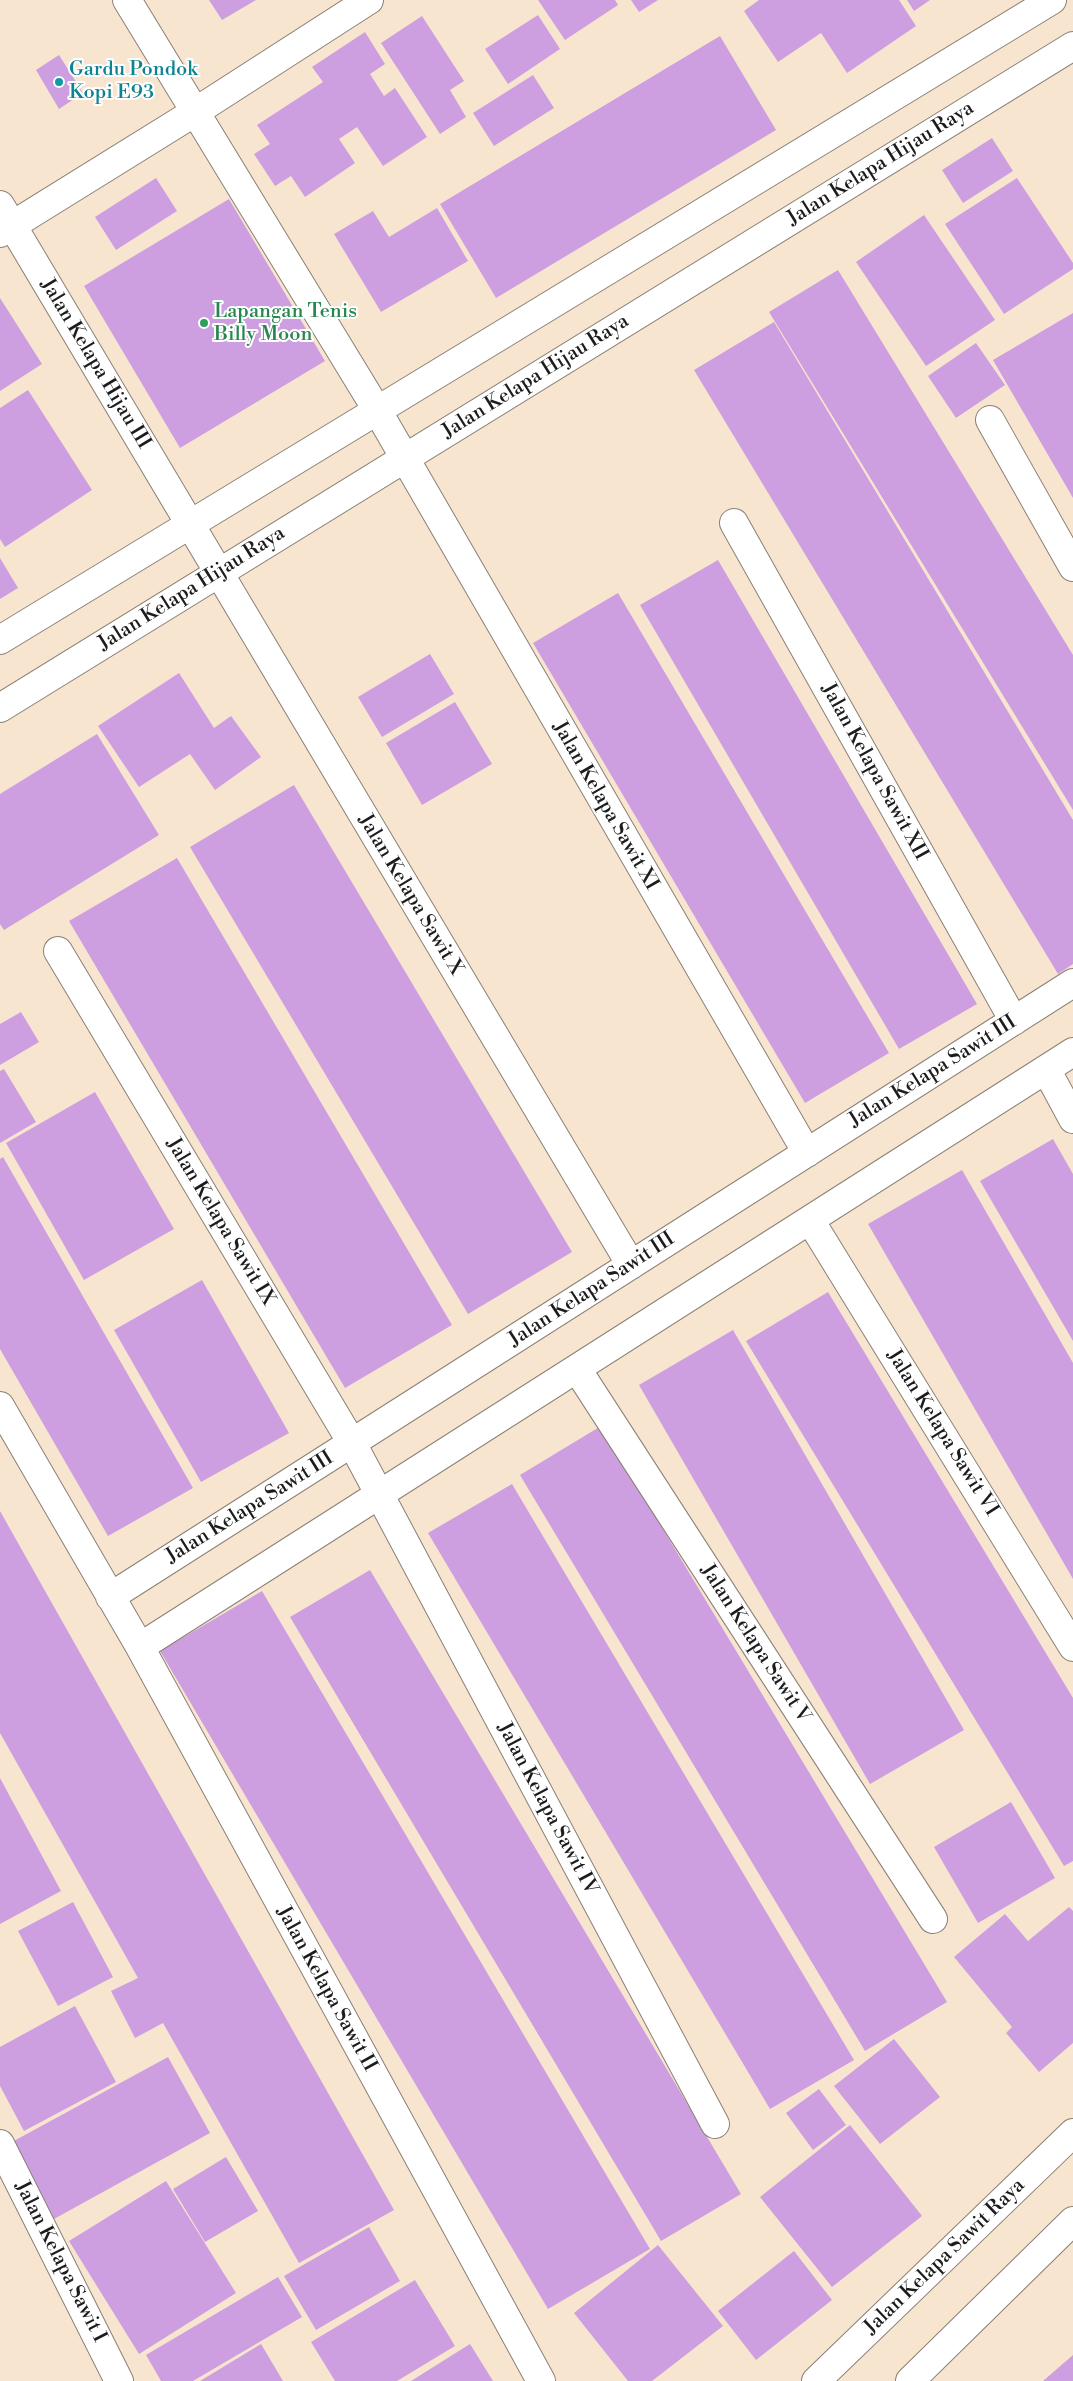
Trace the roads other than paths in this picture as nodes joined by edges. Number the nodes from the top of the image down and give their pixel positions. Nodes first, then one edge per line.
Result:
1 (127, 0) edge
2 (369, 0) edge
3 (1052, 0) edge
4 (1073, 46) edge
5 (195, 112) junction
6 (4, 221) edge
7 (377, 410) junction
8 (990, 420) dead end
9 (404, 459) junction
10 (191, 524) junction
11 (734, 524) dead end
12 (1073, 567) edge
13 (218, 573) junction
14 (0, 640) edge
15 (0, 708) edge
16 (58, 951) dead end
17 (1073, 983) edge
18 (1014, 1021) junction
19 (1073, 1052) edge
20 (1046, 1069) junction
21 (1073, 1119) edge
22 (807, 1153) junction
23 (810, 1220) junction
24 (631, 1265) junction
25 (577, 1369) junction
26 (0, 1406) edge
27 (352, 1443) junction
28 (379, 1494) junction
29 (110, 1597) junction
30 (140, 1647) junction
31 (1073, 1647) edge
32 (932, 1919) dead end
33 (715, 2124) dead end
34 (1073, 2132) edge
35 (0, 2144) edge
36 (1073, 2221) edge
37 (119, 2381) edge
38 (541, 2381) edge
39 (816, 2381) edge
40 (910, 2381) edge

1 - 5 street, Jalan Kelapa Sawit XI
2 - 5 street
3 - 7 street
4 - 9 street, Jalan Kelapa Hijau Raya
5 - 6 street
5 - 7 street, Jalan Kelapa Sawit XI
6 - 10 street, Jalan Kelapa Hijau III
7 - 9 street, Jalan Kelapa Sawit XI
7 - 10 street
8 - 12 street
9 - 13 street, Jalan Kelapa Hijau Raya
9 - 22 street, Jalan Kelapa Sawit XI
10 - 13 street, Jalan Kelapa Sawit X
10 - 14 street
11 - 18 street, Jalan Kelapa Sawit XII
13 - 15 street, Jalan Kelapa Hijau Raya
13 - 24 street, Jalan Kelapa Sawit X
16 - 27 street, Jalan Kelapa Sawit IX
17 - 18 street, Jalan Kelapa Sawit III
18 - 22 street, Jalan Kelapa Sawit III
19 - 20 street
20 - 21 street
20 - 23 street
22 - 24 street, Jalan Kelapa Sawit III
23 - 25 street
23 - 31 street, Jalan Kelapa Sawit VI
24 - 27 street, Jalan Kelapa Sawit III
25 - 28 street
25 - 32 street, Jalan Kelapa Sawit V
26 - 29 street
27 - 28 street, Jalan Kelapa Sawit IX
27 - 29 street, Jalan Kelapa Sawit III
28 - 30 street
28 - 33 street, Jalan Kelapa Sawit IV
29 - 30 street, Jalan Kelapa Sawit II
30 - 38 street, Jalan Kelapa Sawit II
34 - 39 street, Jalan Kelapa Sawit Raya
35 - 37 street, Jalan Kelapa Sawit I
36 - 40 street

